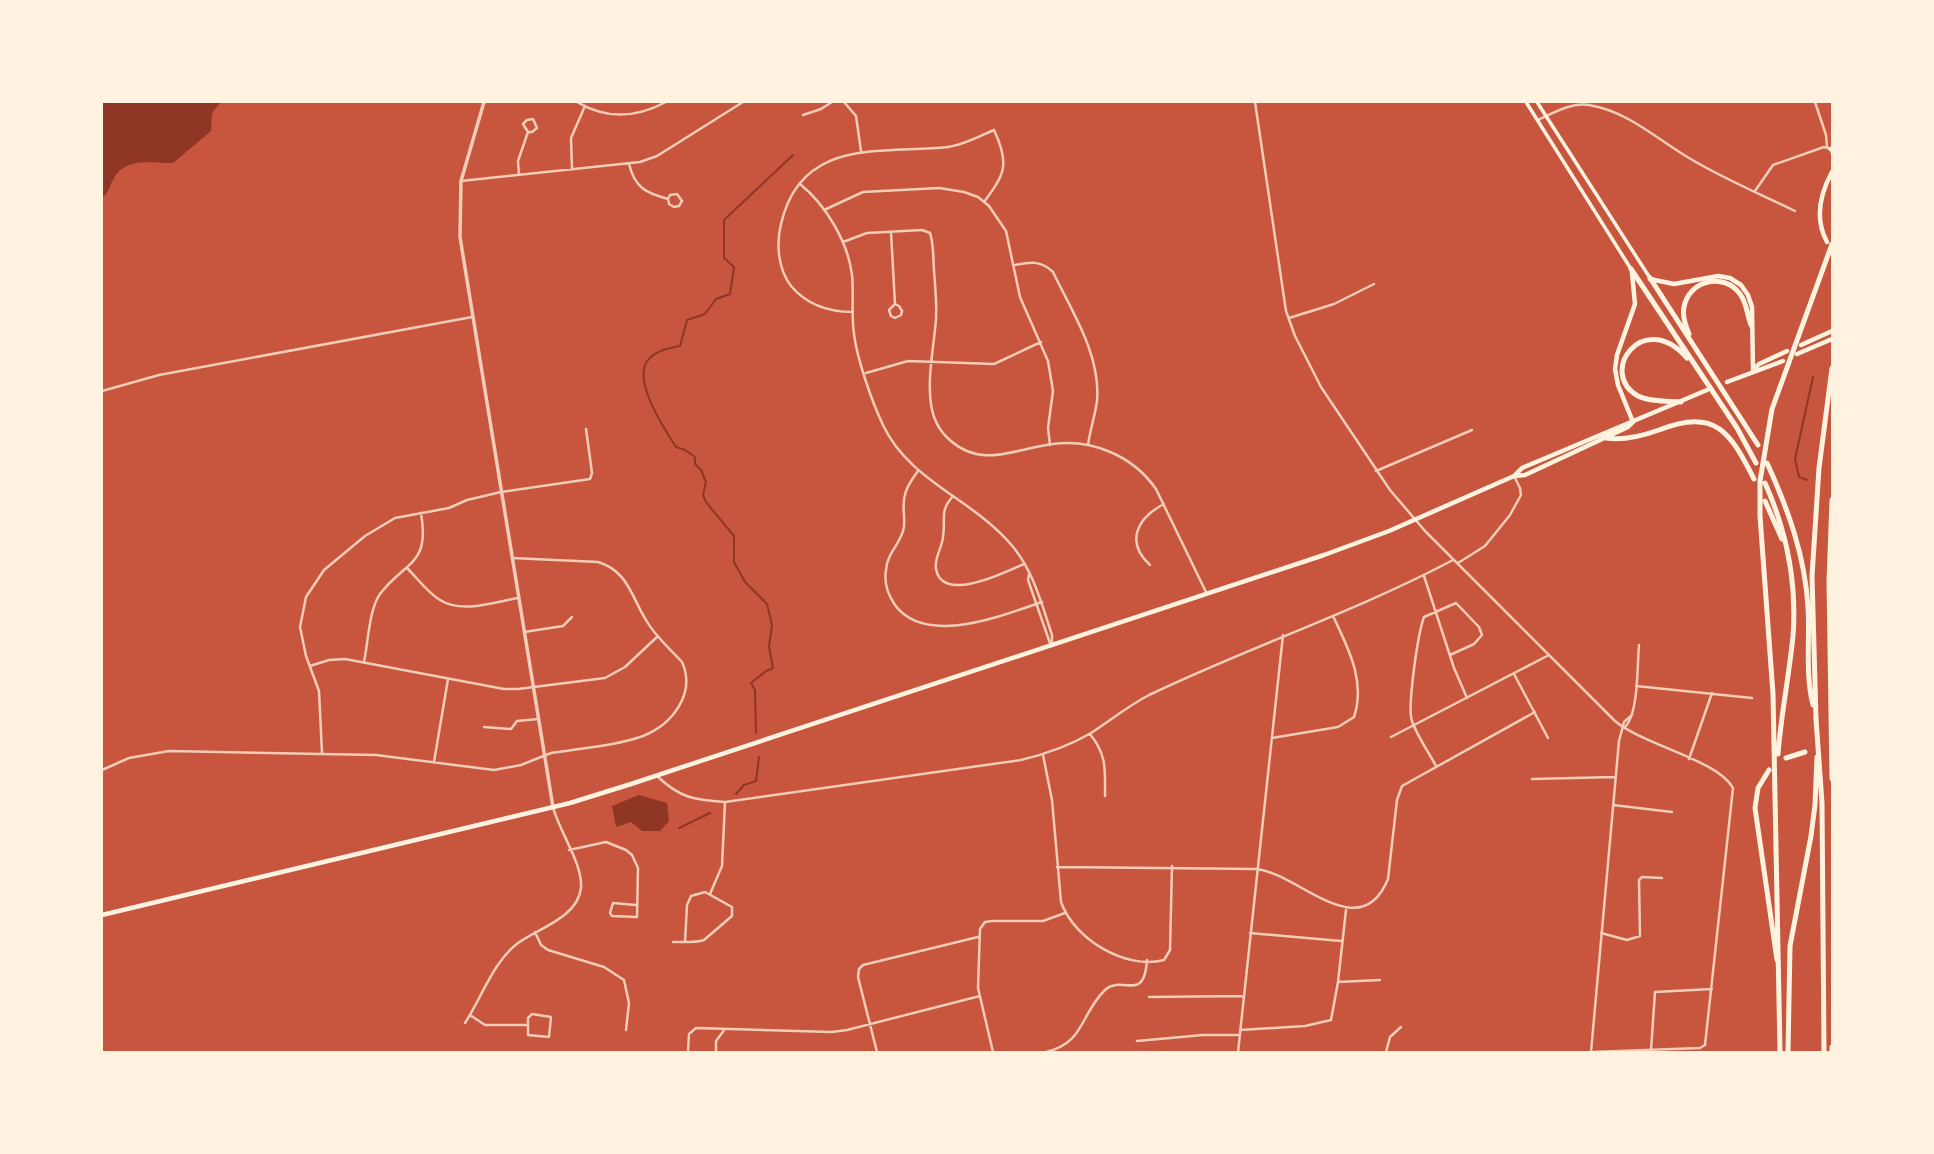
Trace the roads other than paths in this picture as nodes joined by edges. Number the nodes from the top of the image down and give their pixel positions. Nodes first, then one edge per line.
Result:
1 (484, 102) edge
2 (577, 102) edge
3 (666, 102) edge
4 (743, 102) edge
5 (832, 102) edge
6 (844, 102) edge
7 (1255, 102) edge
8 (1527, 102) edge
9 (1537, 102) edge
10 (1815, 102) edge
11 (585, 106) junction
12 (803, 115) dead end
13 (1547, 116) junction
14 (1538, 120) junction
15 (528, 132) dead end
16 (1831, 150) edge
17 (861, 151) junction
18 (629, 164) junction
19 (572, 169) junction
20 (1832, 172) edge
21 (519, 175) junction
22 (461, 181) junction
23 (800, 184) junction
24 (1755, 191) junction
25 (668, 199) dead end
26 (984, 202) junction
27 (824, 210) junction
28 (1795, 211) dead end
29 (891, 232) junction
30 (843, 242) junction
31 (1830, 243) edge
32 (1014, 265) junction
33 (1631, 269) junction
34 (1650, 278) junction
35 (1374, 284) dead end
36 (895, 304) dead end
37 (853, 312) junction
38 (472, 317) junction
39 (1289, 318) junction
40 (1751, 325) junction
41 (1832, 331) edge
42 (1832, 339) edge
43 (1041, 342) junction
44 (1801, 345) dead end
45 (1695, 347) junction
46 (1787, 351) dead end
47 (1797, 355) dead end
48 (932, 361) junction
49 (1783, 361) dead end
50 (1832, 368) edge
51 (1753, 370) junction
52 (865, 373) junction
53 (1700, 373) junction
54 (1727, 382) dead end
55 (1707, 390) dead end
56 (102, 391) edge
57 (1681, 402) junction
58 (1633, 422) junction
59 (586, 429) dead end
60 (1472, 430) dead end
61 (1606, 438) junction
62 (1050, 445) junction
63 (1088, 445) junction
64 (1758, 445) dead end
65 (1756, 463) dead end
66 (1767, 463) dead end
67 (919, 470) junction
68 (1376, 471) junction
69 (1514, 476) junction
70 (1754, 479) dead end
71 (1765, 483) dead end
72 (501, 492) junction
73 (953, 496) junction
74 (1832, 500) edge
75 (1765, 501) dead end
76 (1164, 504) junction
77 (421, 512) junction
78 (1415, 519) junction
79 (512, 558) junction
80 (1453, 560) junction
81 (1024, 564) junction
82 (1457, 564) junction
83 (1150, 565) dead end
84 (1790, 565) junction
85 (407, 568) junction
86 (1029, 573) junction
87 (1424, 576) junction
88 (1207, 595) junction
89 (518, 598) junction
90 (1042, 602) junction
91 (1036, 604) junction
92 (1436, 611) junction
93 (1333, 615) junction
94 (572, 617) dead end
95 (524, 632) junction
96 (1283, 635) junction
97 (658, 636) junction
98 (1639, 645) dead end
99 (1051, 646) junction
100 (1450, 655) junction
101 (1549, 655) junction
102 (364, 662) junction
103 (310, 666) junction
104 (1514, 674) junction
105 (448, 678) junction
106 (1636, 686) junction
107 (533, 688) junction
108 (1712, 693) junction
109 (1467, 698) junction
110 (1752, 698) dead end
111 (1535, 712) junction
112 (1816, 715) junction
113 (538, 719) junction
114 (1414, 725) junction
115 (484, 727) dead end
116 (1624, 728) junction
117 (1090, 734) junction
118 (1391, 737) dead end
119 (1272, 738) junction
120 (1548, 738) dead end
121 (1832, 743) edge
122 (1805, 752) dead end
123 (322, 753) junction
124 (544, 755) junction
125 (1043, 755) junction
126 (1777, 755) junction
127 (1786, 758) dead end
128 (1689, 759) junction
129 (434, 762) junction
130 (1818, 762) junction
131 (1832, 763) edge
132 (1436, 766) junction
133 (102, 770) edge
134 (1769, 770) dead end
135 (657, 776) junction
136 (1615, 777) junction
137 (1532, 779) dead end
138 (1832, 779) edge
139 (1105, 796) dead end
140 (725, 802) junction
141 (1613, 805) junction
142 (553, 807) junction
143 (1672, 812) dead end
144 (569, 850) junction
145 (1172, 866) junction
146 (1057, 867) junction
147 (1257, 869) junction
148 (1662, 878) dead end
149 (710, 894) junction
150 (636, 905) junction
151 (1346, 908) junction
152 (1065, 913) junction
153 (102, 915) edge
154 (534, 932) junction
155 (1250, 933) junction
156 (1601, 933) junction
157 (978, 937) junction
158 (1343, 941) junction
159 (673, 942) dead end
160 (685, 942) junction
161 (1147, 960) junction
162 (1779, 967) junction
163 (1380, 980) dead end
164 (1338, 982) junction
165 (1712, 989) junction
166 (980, 996) junction
167 (1244, 996) junction
168 (1149, 997) dead end
169 (470, 1015) junction
170 (465, 1023) dead end
171 (870, 1024) junction
172 (527, 1025) junction
173 (1401, 1027) dead end
174 (725, 1029) junction
175 (626, 1030) dead end
176 (1240, 1032) junction
177 (1137, 1041) dead end
178 (1832, 1046) edge
179 (1651, 1050) junction
180 (688, 1052) edge
181 (716, 1052) edge
182 (877, 1052) edge
183 (993, 1052) edge
184 (1046, 1052) edge
185 (1238, 1052) edge
186 (1386, 1052) edge
187 (1591, 1052) edge
188 (1780, 1052) edge
189 (1788, 1052) edge
190 (1824, 1052) edge
191 (1832, 1052) edge

1 - 22 street
2 - 11 street
3 - 11 street
4 - 18 street
5 - 12 street
6 - 17 street
7 - 39 street
8 - 14 main road
9 - 13 main road
10 - 16 street
11 - 19 street
13 - 14 street
13 - 24 street
13 - 34 main road
14 - 33 main road
15 - 21 street
16 - 24 street
17 - 23 street
17 - 26 street
18 - 19 street
18 - 25 street
19 - 21 street
20 - 31 highway
21 - 22 street
22 - 38 street
23 - 27 street
23 - 37 street
24 - 28 street
26 - 27 street
26 - 32 street
27 - 30 street
29 - 30 street
29 - 36 street
29 - 48 street
30 - 37 street
31 - 126 highway
32 - 43 street
32 - 63 street
33 - 53 highway
33 - 58 highway
34 - 40 highway
34 - 45 highway
35 - 39 street
37 - 52 street
38 - 56 street
38 - 72 street
39 - 68 street
40 - 45 highway
40 - 51 highway
41 - 44 highway
42 - 47 highway
43 - 48 street
43 - 62 street
45 - 64 highway
46 - 51 highway
48 - 52 street
48 - 62 street
49 - 51 highway
50 - 112 highway
51 - 54 highway
52 - 67 street
53 - 57 highway
53 - 65 highway
55 - 57 highway
57 - 58 highway
58 - 61 highway
58 - 69 highway
59 - 72 street
60 - 68 street
61 - 69 highway
61 - 70 highway
62 - 63 street
63 - 76 street
66 - 112 highway
67 - 73 street
67 - 91 street
68 - 78 street
69 - 78 highway
69 - 82 street
71 - 84 highway
72 - 77 street
72 - 79 street
73 - 81 street
73 - 81 street
74 - 121 highway
75 - 84 highway
76 - 83 street
76 - 88 street
77 - 85 street
77 - 103 street
78 - 80 street
78 - 88 highway
79 - 89 street
79 - 97 street
80 - 82 street
80 - 87 street
81 - 86 street
82 - 101 street
84 - 126 highway
85 - 89 street
85 - 102 street
86 - 90 street
86 - 91 street
87 - 92 street
87 - 93 street
88 - 99 highway
89 - 95 street
90 - 91 street
90 - 99 street
91 - 99 street
92 - 100 street
92 - 100 street
92 - 114 street
93 - 96 street
93 - 119 street
94 - 95 street
95 - 107 street
96 - 117 street
96 - 119 street
97 - 107 street
97 - 124 street
98 - 106 street
99 - 135 highway
100 - 109 street
101 - 104 street
101 - 116 street
102 - 103 street
102 - 105 street
103 - 123 street
104 - 109 street
104 - 111 street
105 - 107 street
105 - 129 street
106 - 108 street
106 - 116 street
107 - 113 street
108 - 110 street
108 - 128 street
109 - 114 street
111 - 120 street
111 - 132 street
112 - 130 highway
113 - 115 street
113 - 124 street
114 - 118 street
114 - 132 street
116 - 128 street
116 - 136 street
117 - 125 street
117 - 139 street
119 - 147 street
121 - 131 highway
122 - 127 highway
123 - 129 street
123 - 133 street
124 - 129 street
124 - 142 street
125 - 140 street
125 - 146 street
126 - 162 highway
128 - 165 street
130 - 189 highway
130 - 190 highway
131 - 138 highway
132 - 151 street
134 - 162 highway
135 - 140 street
135 - 142 highway
136 - 137 street
136 - 141 street
140 - 149 street
141 - 143 street
141 - 156 street
142 - 144 street
142 - 153 highway
144 - 150 street
144 - 154 street
145 - 146 street
145 - 147 street
145 - 161 street
146 - 152 street
147 - 151 street
147 - 155 street
148 - 156 street
149 - 160 street
149 - 160 street
150 - 150 street
151 - 158 street
152 - 157 street
152 - 161 street
154 - 169 street
154 - 175 street
155 - 158 street
155 - 167 street
156 - 187 street
157 - 166 street
157 - 171 street
158 - 164 street
159 - 160 street
161 - 184 street
162 - 188 highway
163 - 164 street
164 - 176 street
165 - 179 street
165 - 179 street
166 - 171 street
166 - 183 street
167 - 168 street
167 - 176 street
169 - 170 street
169 - 172 street
171 - 174 street
171 - 182 street
172 - 172 street
173 - 186 street
174 - 180 street
174 - 181 street
176 - 177 street
176 - 185 street
178 - 191 highway
179 - 187 street

